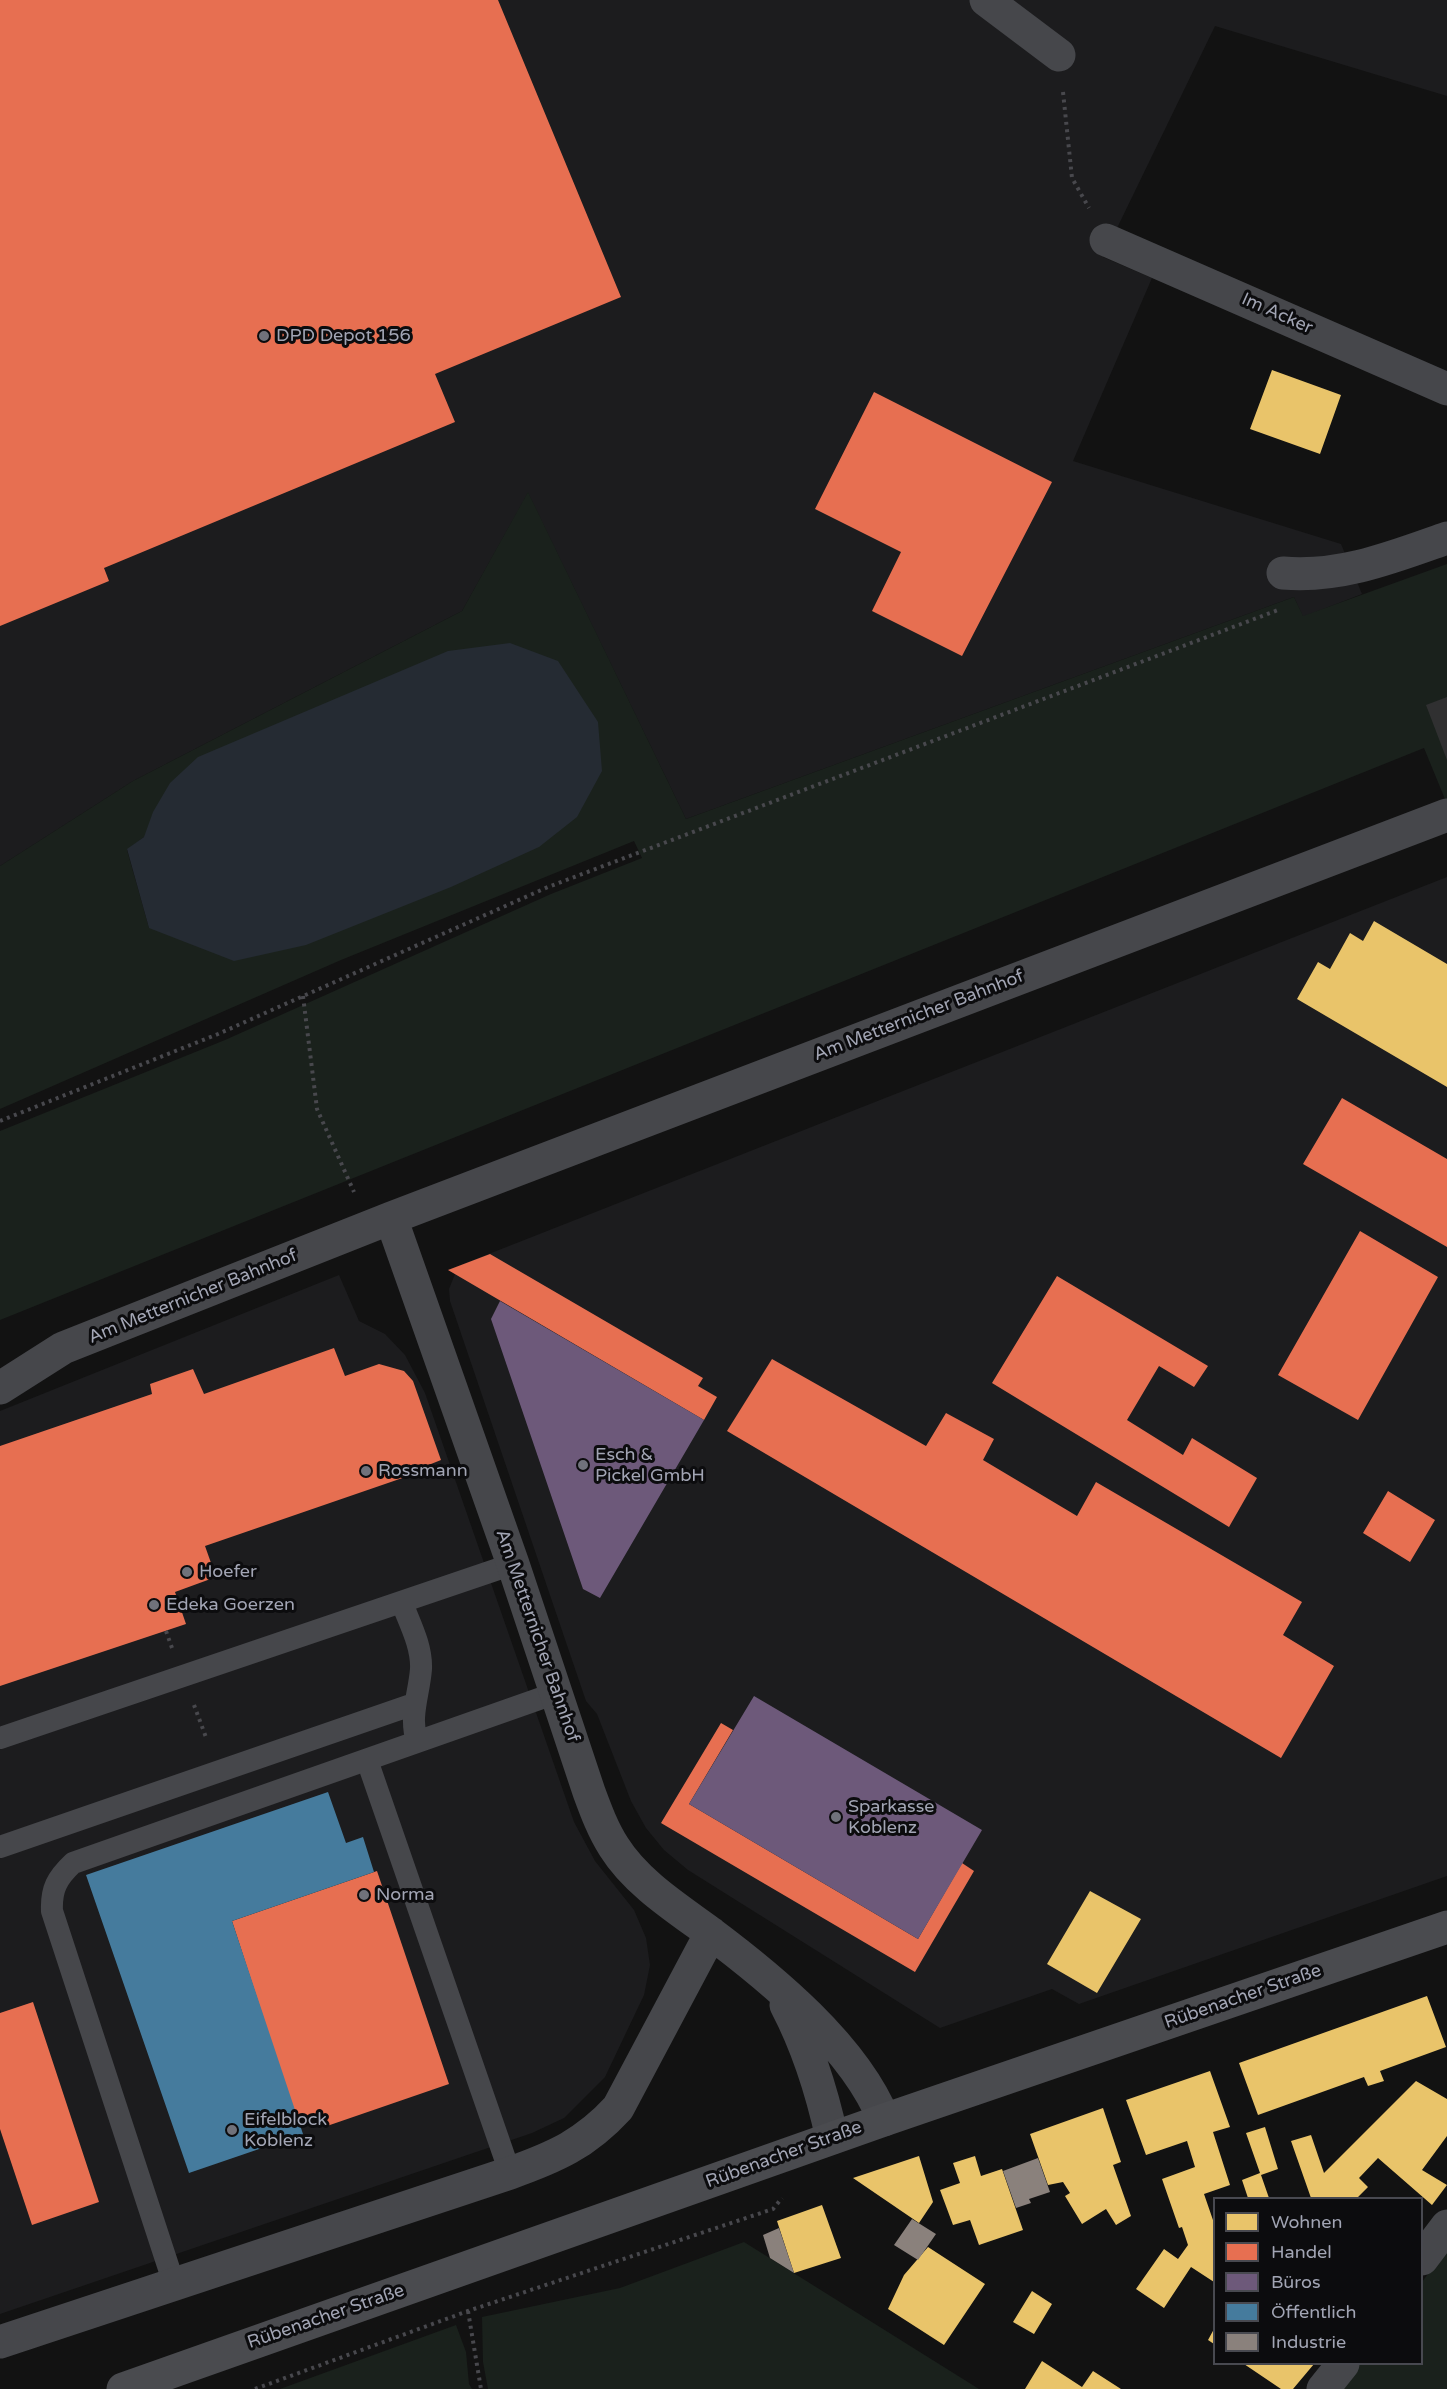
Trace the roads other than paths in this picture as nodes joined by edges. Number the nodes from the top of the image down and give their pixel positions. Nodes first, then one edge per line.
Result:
1 (986, 0) edge
2 (1059, 55) road end
3 (1106, 240) road end
4 (1447, 389) edge
5 (1447, 538) edge
6 (1293, 574) road end
7 (1447, 815) edge
8 (392, 1218) junction
9 (0, 1388) edge
10 (513, 1564) junction
11 (402, 1602) junction
12 (556, 1693) junction
13 (414, 1704) junction
14 (0, 1738) edge
15 (417, 1742) junction
16 (367, 1760) junction
17 (0, 1846) edge
18 (1447, 1927) edge
19 (711, 1933) junction
20 (778, 1990) junction
21 (884, 2120) junction
22 (832, 2138) junction
23 (510, 2173) junction
24 (1447, 2226) edge
25 (1423, 2258) edge
26 (174, 2284) junction
27 (0, 2342) edge
28 (1341, 2365) edge
29 (123, 2389) edge
30 (1323, 2389) edge

1 - 2 street
3 - 4 street, Im Acker
5 - 6 street
7 - 8 street, Am Metternicher Bahnhof
8 - 9 street, Am Metternicher Bahnhof
8 - 10 street, Am Metternicher Bahnhof
10 - 11 lane
10 - 12 street, Am Metternicher Bahnhof
11 - 13 lane
11 - 14 lane
12 - 15 lane
12 - 19 street, Am Metternicher Bahnhof
13 - 15 lane
13 - 17 lane
15 - 16 lane
16 - 23 lane
16 - 26 lane
18 - 21 main road, Rübenacher Straße
19 - 20 street, Am Metternicher Bahnhof
19 - 23 street
20 - 21 street, Am Metternicher Bahnhof
20 - 22 street, Am Metternicher Bahnhof
21 - 22 main road, Rübenacher Straße
22 - 29 main road, Rübenacher Straße
23 - 26 street
24 - 25 street
26 - 27 street
28 - 30 street

